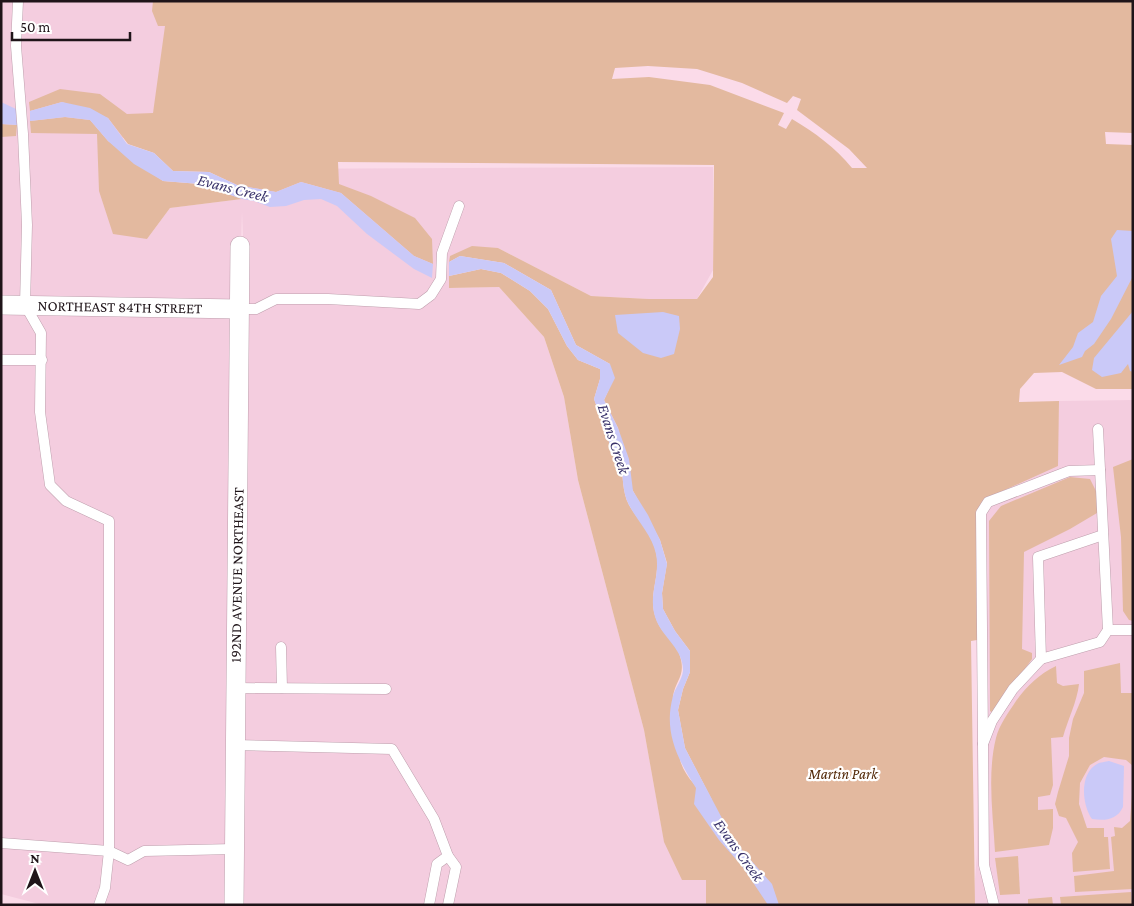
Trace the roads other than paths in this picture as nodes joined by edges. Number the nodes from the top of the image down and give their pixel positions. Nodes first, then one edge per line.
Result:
1 (18, 1) edge
2 (459, 206) dead end
3 (240, 246) dead end
4 (1, 305) edge
5 (26, 305) junction
6 (240, 309) junction
7 (1, 360) edge
8 (42, 360) junction
9 (1098, 429) dead end
10 (1100, 470) junction
11 (1103, 535) junction
12 (1108, 630) junction
13 (1133, 630) edge
14 (281, 647) dead end
15 (1041, 659) junction
16 (236, 688) junction
17 (282, 688) junction
18 (386, 688) dead end
19 (234, 744) junction
20 (983, 744) junction
21 (1, 843) edge
22 (234, 849) junction
23 (109, 851) junction
24 (448, 856) junction
25 (100, 905) edge
26 (234, 905) edge
27 (429, 905) edge
28 (448, 905) edge
29 (994, 905) edge

1 - 5 lane
2 - 6 lane
3 - 6 street, 192ND AVENUE NORTHEAST
4 - 5 street, NORTHEAST 84TH STREET
5 - 6 street, NORTHEAST 84TH STREET
5 - 8 lane
6 - 16 street, 192ND AVENUE NORTHEAST
7 - 8 lane
8 - 23 lane
9 - 10 lane
10 - 11 lane
10 - 20 lane
11 - 12 lane
11 - 15 lane
12 - 13 lane
12 - 15 lane
14 - 17 lane
15 - 20 lane
16 - 17 lane
16 - 19 street, 192ND AVENUE NORTHEAST
17 - 18 lane
19 - 22 street, 192ND AVENUE NORTHEAST
19 - 24 lane
20 - 29 lane
21 - 23 lane
22 - 23 lane
22 - 26 street, 192ND AVENUE NORTHEAST
23 - 25 lane
24 - 27 lane
24 - 28 lane

